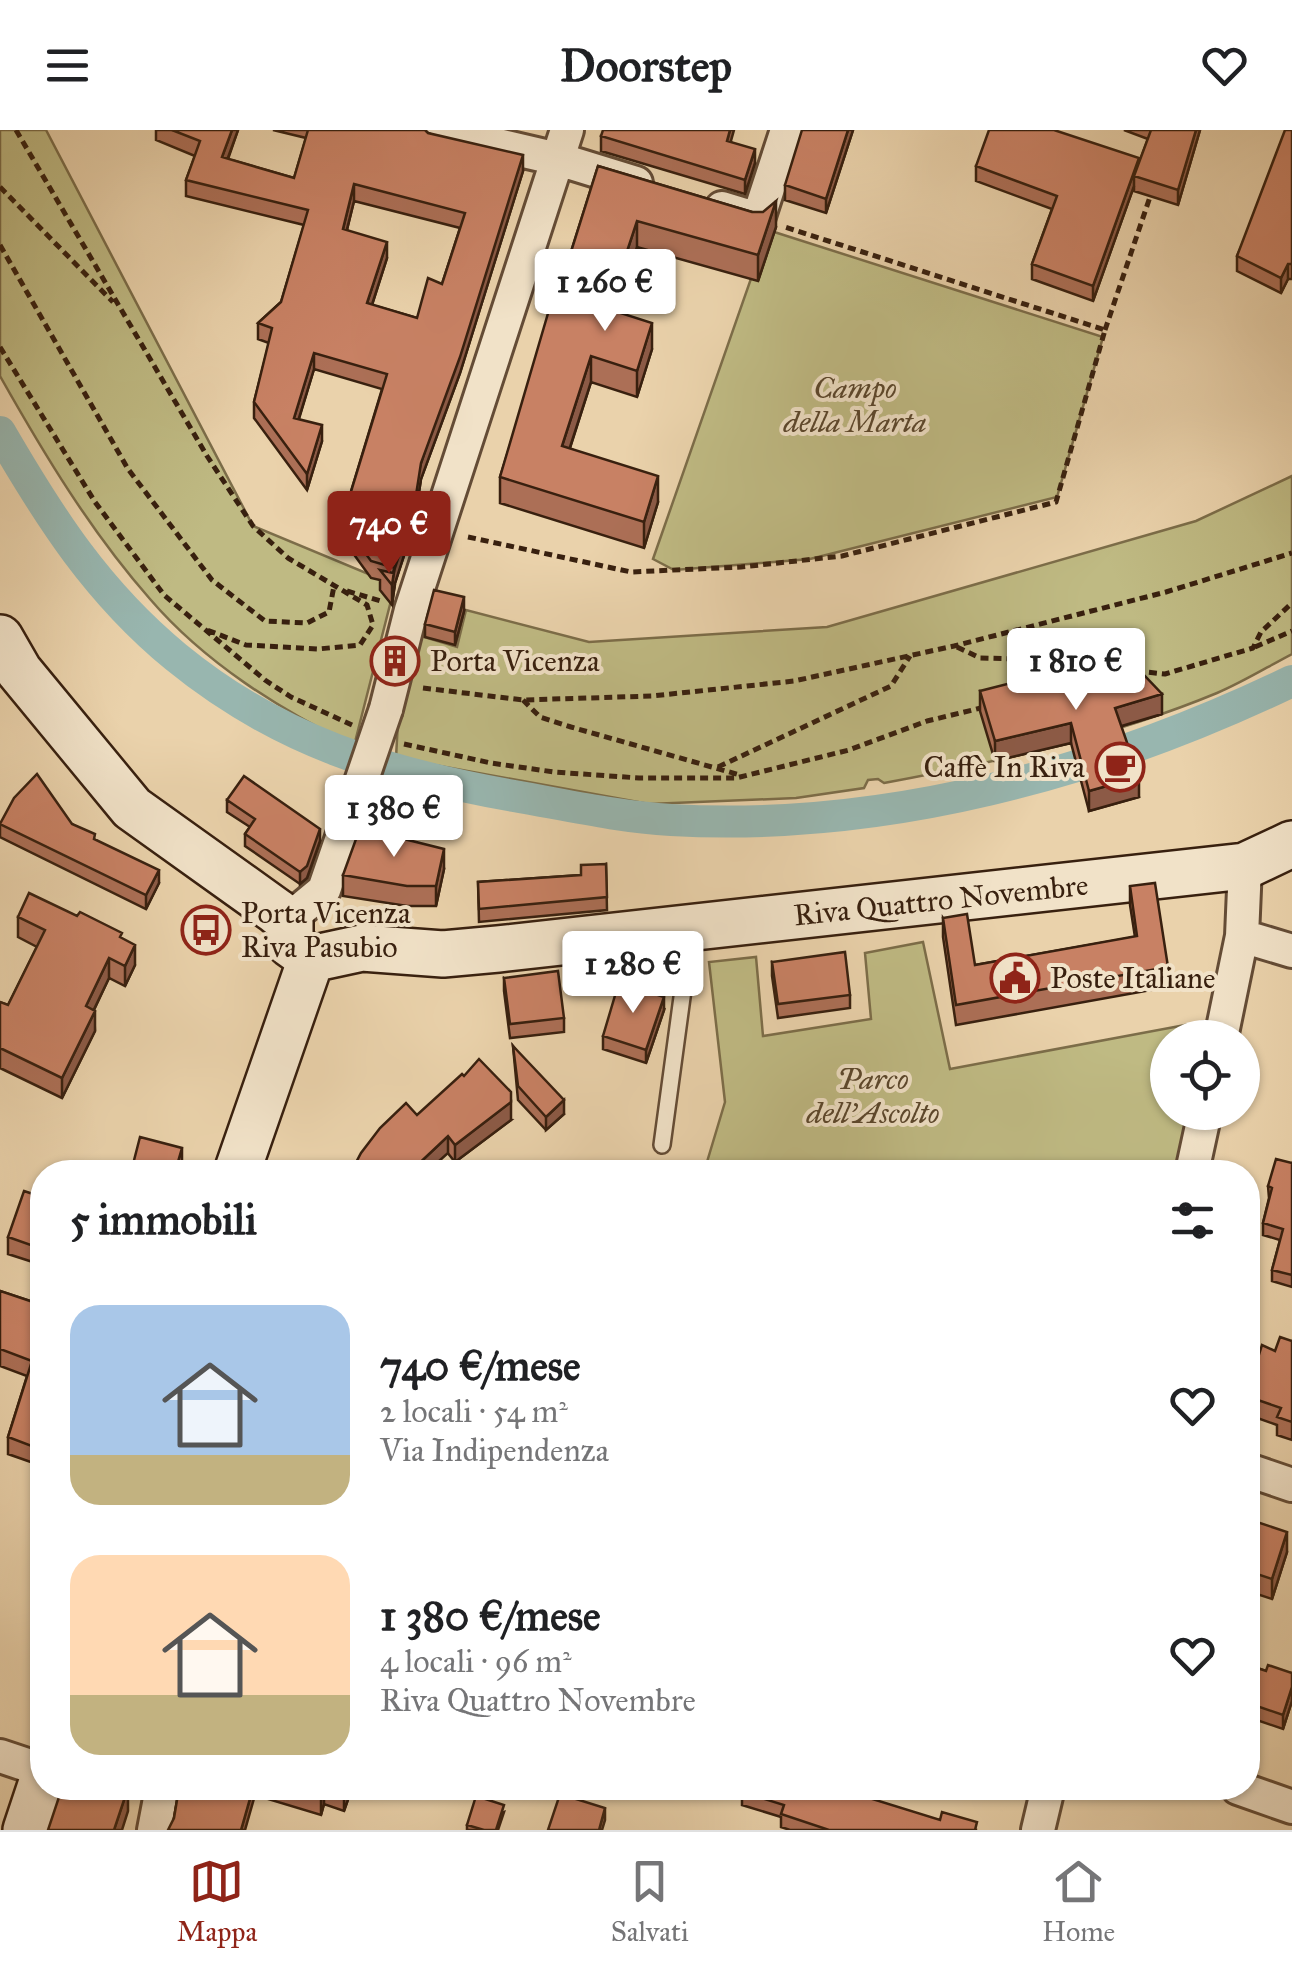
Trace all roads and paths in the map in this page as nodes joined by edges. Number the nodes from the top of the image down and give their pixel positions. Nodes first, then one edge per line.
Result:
1 (16, 130) edge
2 (433, 130) edge
3 (787, 130) edge
4 (562, 144) edge
5 (1155, 185) edge
6 (0, 187) edge
7 (760, 215) junction
8 (0, 245) edge
9 (118, 307) junction
10 (1105, 330) junction
11 (0, 347) edge
12 (436, 530) junction
13 (1292, 553) edge
14 (337, 587) junction
15 (1292, 603) edge
16 (411, 610) junction
17 (200, 627) junction
18 (1292, 631) edge
19 (0, 638) edge
20 (954, 646) junction
21 (1252, 648) junction
22 (910, 656) junction
23 (1119, 661) edge
24 (1132, 670) edge
25 (522, 700) junction
26 (999, 703) edge
27 (394, 711) junction
28 (358, 727) dead end
29 (716, 768) junction
30 (747, 777) junction
31 (1292, 844) edge
32 (1245, 866) junction
33 (692, 928) junction
34 (1242, 936) junction
35 (316, 944) junction
36 (1292, 951) edge
37 (1225, 1020) edge
38 (1201, 1130) edge
39 (662, 1145) dead end
40 (241, 1160) edge
41 (1195, 1160) edge
42 (1260, 1474) edge
43 (1292, 1485) edge
44 (0, 1756) edge
45 (30, 1766) edge
46 (1260, 1796) edge
47 (36, 1800) edge
48 (160, 1800) edge
49 (1036, 1800) edge
50 (1292, 1807) edge
51 (26, 1830) edge
52 (154, 1830) edge
53 (1038, 1830) edge

1 - 9 path
2 - 4 street
3 - 7 street
4 - 7 street
4 - 12 street
5 - 10 path
6 - 9 path
7 - 10 path
8 - 14 path
9 - 14 path
10 - 12 path
11 - 17 path
12 - 16 street
13 - 20 path
14 - 16 path
14 - 17 path
15 - 21 path
16 - 27 street
17 - 28 path
18 - 21 path
19 - 35 street
20 - 22 path
20 - 23 path
21 - 24 path
22 - 25 path
22 - 29 path
25 - 27 path
25 - 29 path
26 - 30 path
27 - 30 path
27 - 35 street, bridge
29 - 30 path
31 - 32 street, Riva Quattro Novembre
32 - 33 street, Riva Quattro Novembre
32 - 34 street
33 - 35 street, Riva Quattro Novembre
33 - 39 lane
34 - 36 street
34 - 37 street
35 - 40 street
38 - 41 street
42 - 43 street
44 - 45 street
46 - 50 street
47 - 51 street
48 - 52 street
49 - 53 street

